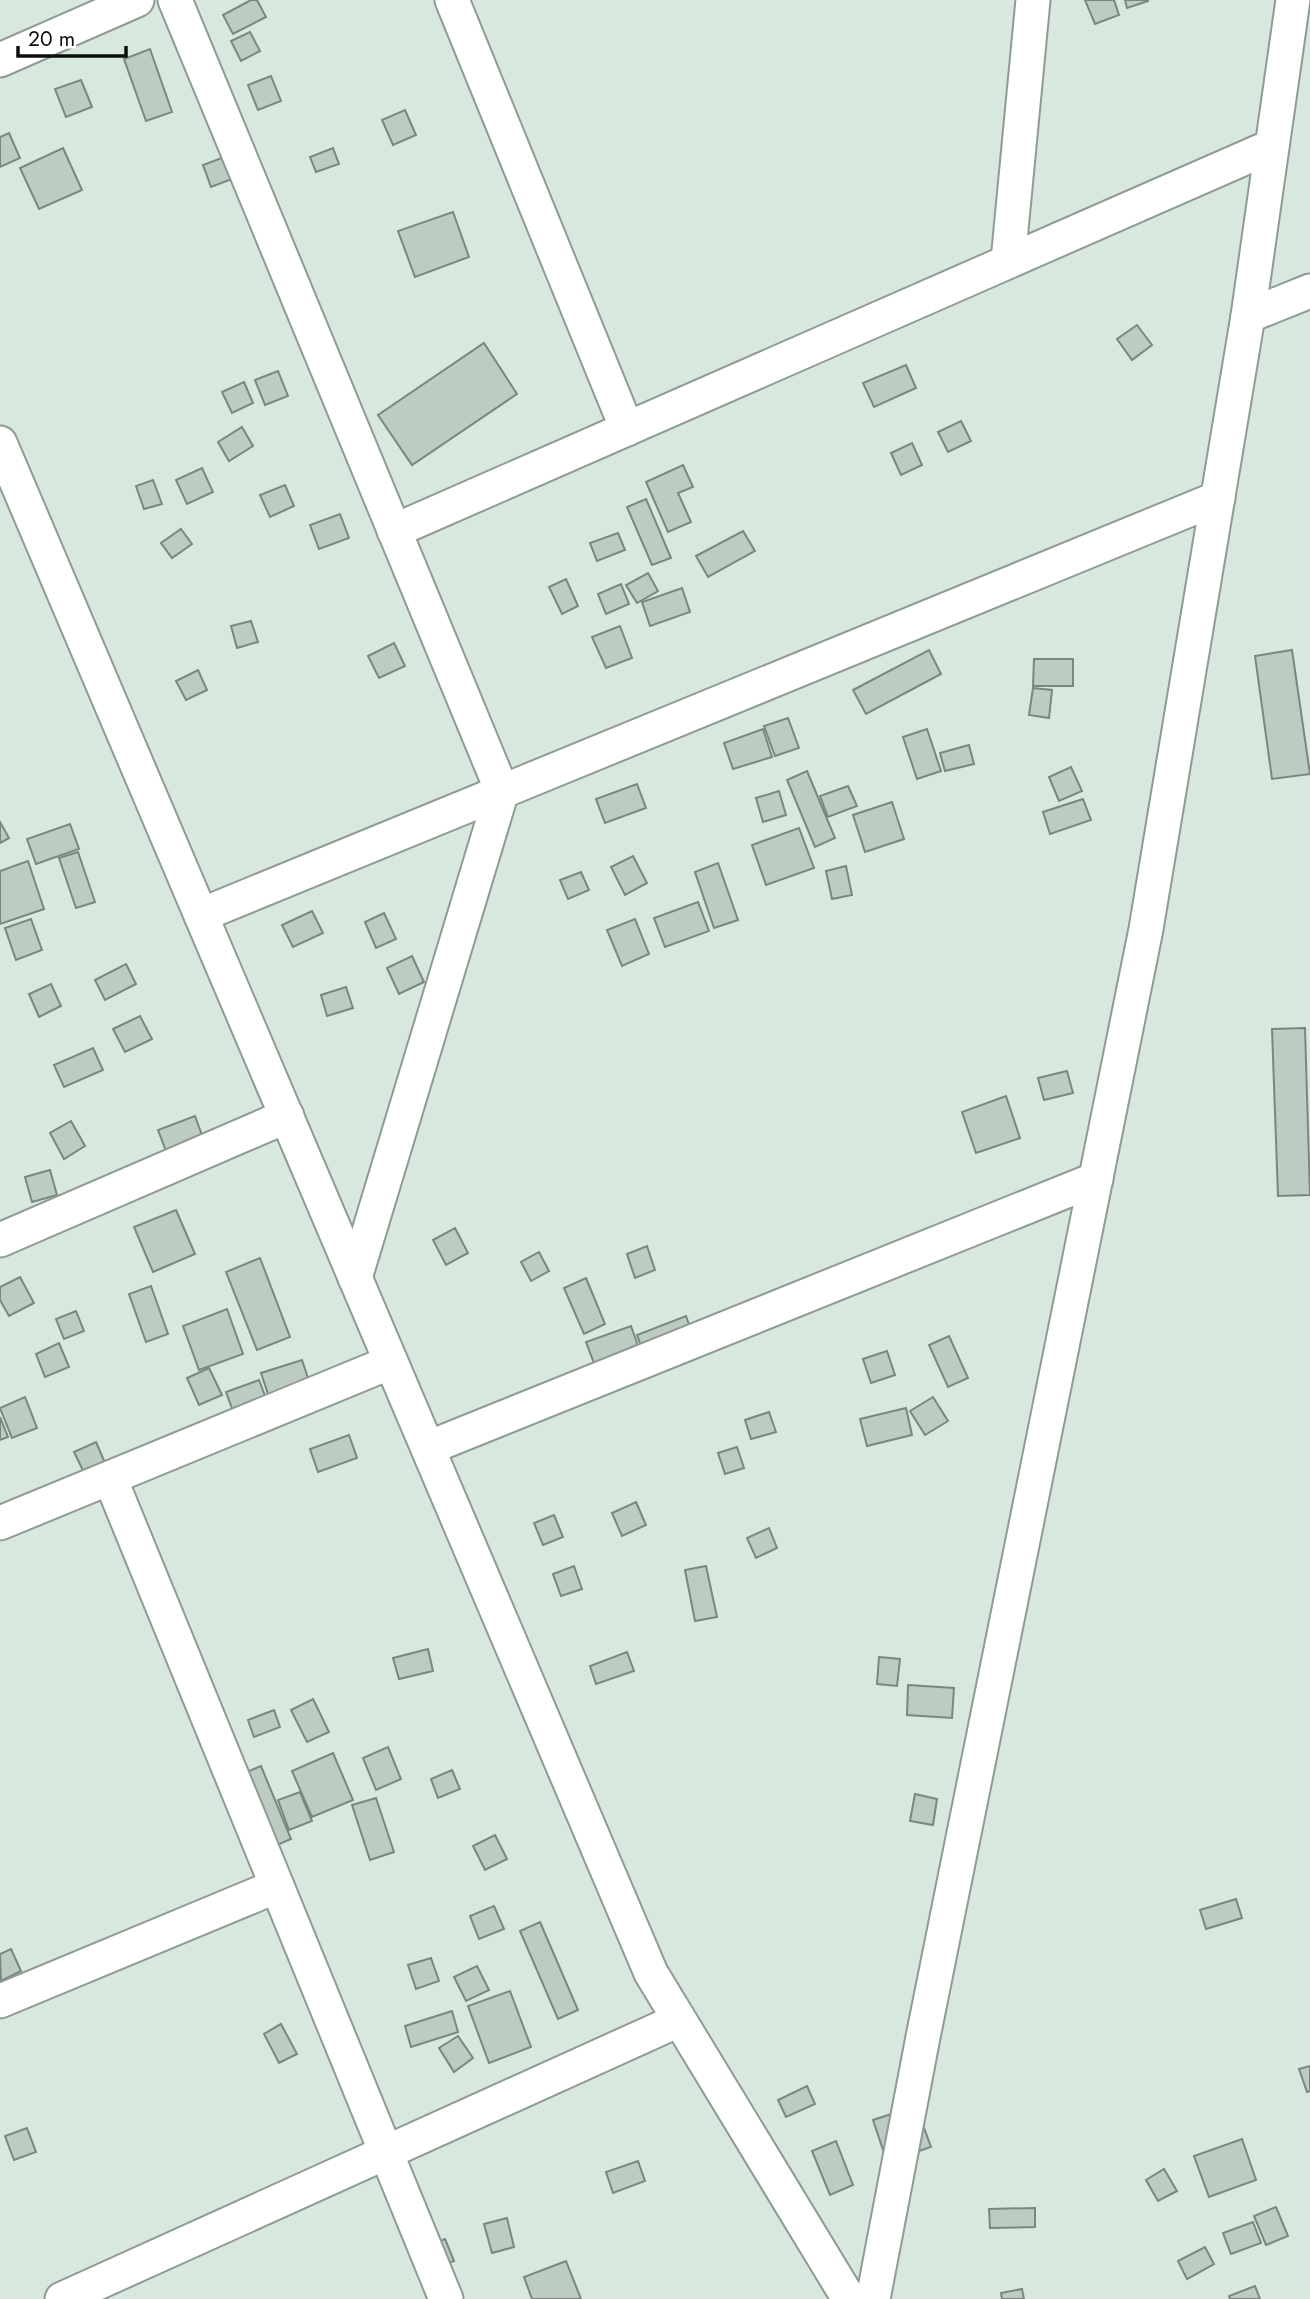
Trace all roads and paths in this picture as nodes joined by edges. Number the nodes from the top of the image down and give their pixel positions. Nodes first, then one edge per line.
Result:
1 (137, 0) edge
2 (175, 0) edge
3 (452, 0) edge
4 (1033, 0) edge
5 (1293, 0) edge
6 (0, 60) edge
7 (1272, 146) junction
8 (1009, 261) junction
9 (1310, 290) edge
10 (1248, 316) junction
11 (627, 429) junction
12 (0, 443) edge
13 (7, 479) edge
14 (1218, 498) junction
15 (394, 531) junction
16 (502, 791) junction
17 (201, 915) junction
18 (287, 1116) junction
19 (1096, 1179) junction
20 (0, 1240) edge
21 (355, 1278) junction
22 (391, 1362) junction
23 (428, 1448) junction
24 (110, 1478) junction
25 (0, 1523) edge
26 (277, 1886) junction
27 (0, 2001) edge
28 (679, 2020) junction
29 (386, 2152) junction
30 (61, 2299) edge
31 (446, 2299) edge
32 (849, 2299) edge
33 (873, 2299) edge

1 - 6 street
2 - 15 street
3 - 11 street
4 - 8 street
5 - 7 street
7 - 8 street
7 - 10 street
8 - 11 street
9 - 10 street
10 - 14 street
11 - 15 street
12 - 13 street
13 - 17 street
14 - 16 street
14 - 19 street
15 - 16 street
16 - 17 street
16 - 21 street
17 - 18 street
18 - 20 street
18 - 21 street
19 - 23 street
19 - 33 street
21 - 22 street
22 - 23 street
22 - 24 street
23 - 28 street
24 - 25 street
24 - 26 street
26 - 27 street
26 - 29 street
28 - 29 street
28 - 32 street
29 - 30 street
29 - 31 street

